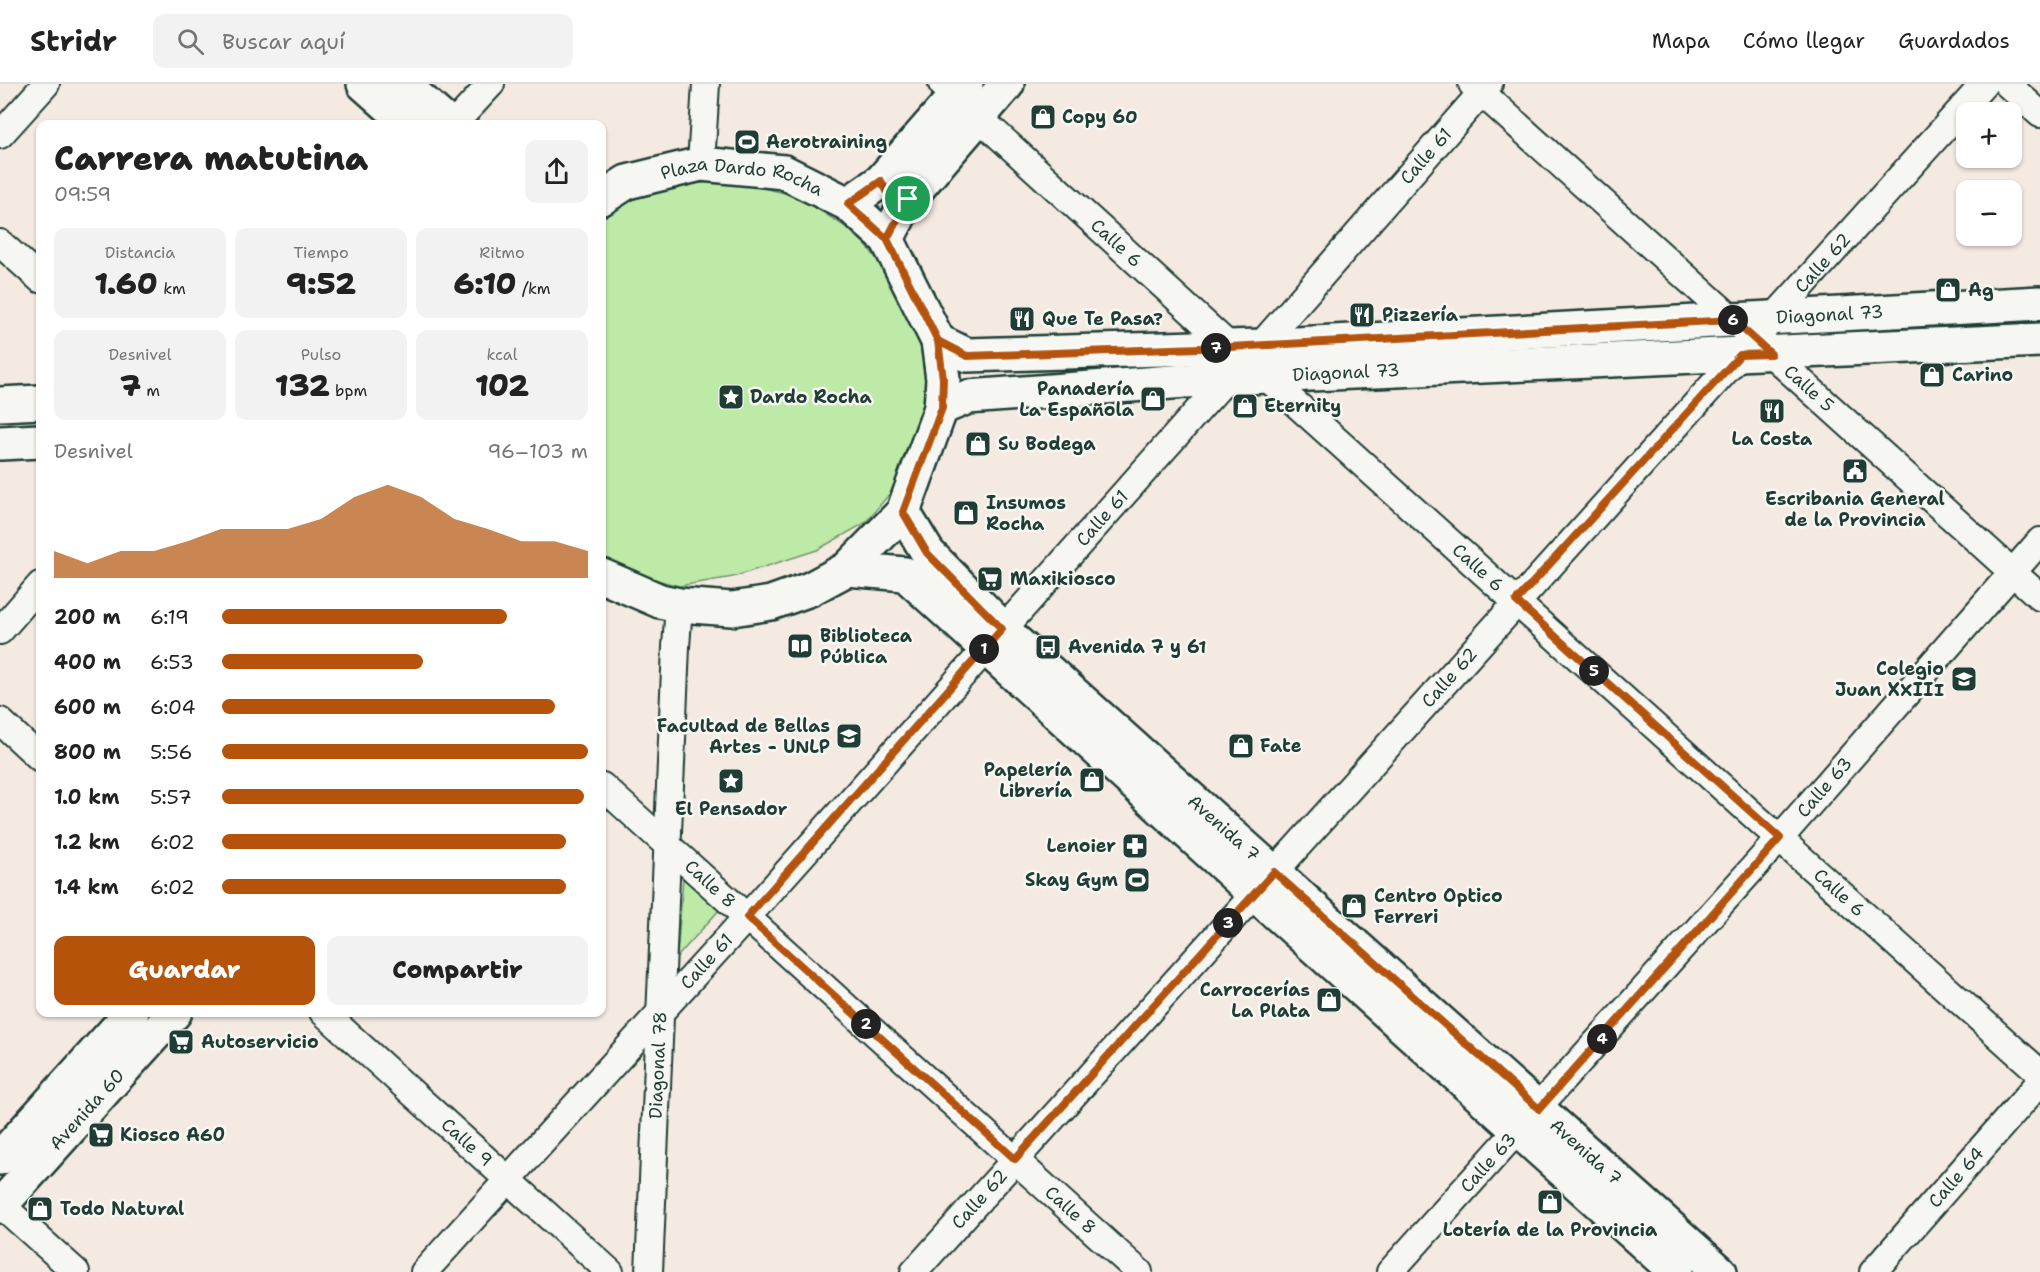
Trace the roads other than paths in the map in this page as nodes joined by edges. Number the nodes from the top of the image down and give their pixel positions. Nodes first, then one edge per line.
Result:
1 (46, 84) edge
2 (364, 84) edge
3 (403, 84) edge
4 (491, 84) edge
5 (706, 84) edge
6 (1007, 84) edge
7 (1984, 84) edge
8 (2007, 84) edge
9 (1481, 87) edge
10 (960, 95) edge
11 (2040, 114) edge
12 (404, 120) edge
13 (444, 120) edge
14 (458, 120) edge
15 (0, 135) edge
16 (702, 164) junction
17 (881, 181) junction
18 (606, 195) edge
19 (908, 199) junction
20 (848, 204) junction
21 (887, 239) junction
22 (0, 243) edge
23 (36, 275) edge
24 (2040, 303) edge
25 (1754, 337) junction
26 (2040, 340) edge
27 (938, 341) junction
28 (967, 356) junction
29 (1246, 362) junction
30 (36, 402) edge
31 (955, 402) junction
32 (0, 404) edge
33 (36, 441) edge
34 (0, 443) edge
35 (903, 512) junction
36 (2040, 541) edge
37 (847, 569) junction
38 (2012, 572) junction
39 (606, 578) edge
40 (36, 590) edge
41 (2040, 597) edge
42 (1516, 601) junction
43 (680, 605) junction
44 (0, 631) edge
45 (994, 638) junction
46 (0, 721) edge
47 (36, 754) edge
48 (606, 790) edge
49 (1780, 838) junction
50 (668, 846) junction
51 (1264, 883) junction
52 (747, 917) junction
53 (660, 1012) junction
54 (127, 1017) edge
55 (170, 1017) edge
56 (329, 1017) edge
57 (2040, 1073) edge
58 (2040, 1083) edge
59 (1529, 1120) junction
60 (0, 1158) edge
61 (1015, 1159) junction
62 (508, 1179) junction
63 (0, 1205) edge
64 (76, 1272) edge
65 (424, 1272) edge
66 (610, 1272) edge
67 (649, 1272) edge
68 (914, 1272) edge
69 (1139, 1272) edge
70 (1390, 1272) edge
71 (1676, 1272) edge
72 (1720, 1272) edge
73 (1873, 1272) edge

1 - 15 street
2 - 12 main road
3 - 13 main road
4 - 14 street
5 - 16 street
6 - 10 main road
7 - 25 street, Calle 62
8 - 11 street
9 - 25 street, Calle 5
9 - 29 street, Calle 61
10 - 17 main road
10 - 19 main road
10 - 29 street, Calle 6
16 - 18 main road, Plaza Dardo Rocha
16 - 20 main road, Plaza Dardo Rocha
17 - 19 main road
17 - 20 main road
19 - 21 main road
20 - 21 main road, Plaza Dardo Rocha
21 - 27 main road, Plaza Dardo Rocha
22 - 23 street
24 - 25 main road, Diagonal 73
25 - 26 main road, Diagonal 73
25 - 29 main road, Diagonal 73
25 - 38 street, Calle 5
25 - 42 street, Calle 62
27 - 28 main road, Diagonal 73
27 - 31 main road, Plaza Dardo Rocha
28 - 29 main road, Diagonal 73
28 - 31 main road
29 - 31 main road, Diagonal 73
29 - 42 street, Calle 6
29 - 45 street, Calle 61
30 - 32 main road
31 - 35 main road, Plaza Dardo Rocha
33 - 34 main road
35 - 37 main road, Plaza Dardo Rocha
35 - 45 main road, Avenida 7
36 - 38 street, Calle 63
37 - 43 main road, Plaza Dardo Rocha
37 - 45 main road, Avenida 7
38 - 41 street, Calle 5
38 - 49 street, Calle 63
39 - 43 main road, Plaza Dardo Rocha
40 - 44 street
42 - 49 street, Calle 6
42 - 51 street, Calle 62
43 - 50 street, Diagonal 78
45 - 51 main road, Avenida 7
45 - 52 street, Calle 61
46 - 47 street
48 - 50 street, Calle 8
49 - 57 street, Calle 6
49 - 59 street, Calle 63
50 - 52 street, Calle 8
50 - 53 street, Diagonal 78
51 - 59 main road, Avenida 7
51 - 61 street, Calle 62
52 - 53 street, Calle 61
52 - 61 street, Calle 8
53 - 62 street, Calle 61
53 - 67 street, Diagonal 78
54 - 60 main road, Avenida 60
55 - 63 main road, Avenida 60
56 - 62 street, Calle 9
58 - 73 street, Calle 64
59 - 70 street, Calle 63
59 - 71 main road, Avenida 7
59 - 72 main road, Avenida 7
61 - 68 street, Calle 62
61 - 69 street, Calle 8
62 - 65 street, Calle 61
62 - 66 street, Calle 9
63 - 64 street

